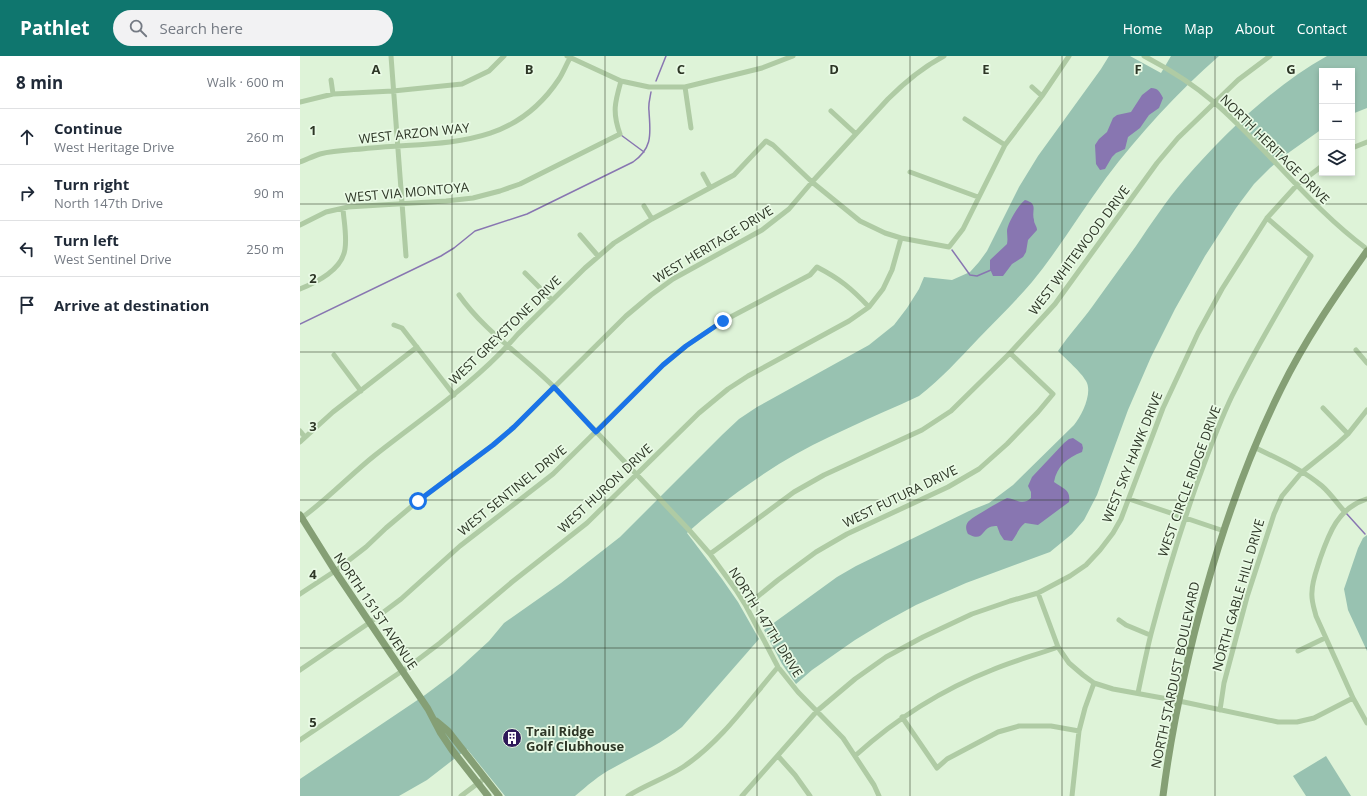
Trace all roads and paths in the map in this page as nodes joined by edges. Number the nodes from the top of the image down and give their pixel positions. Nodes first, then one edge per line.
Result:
1 (391, 56) edge
2 (504, 56) edge
3 (793, 56) edge
4 (944, 56) edge
5 (1069, 56) edge
6 (1144, 56) edge
7 (1270, 56) edge
8 (568, 57) edge
9 (331, 80) dead end
10 (621, 81) junction
11 (685, 87) junction
12 (1032, 87) dead end
13 (393, 91) junction
14 (333, 94) junction
15 (1042, 96) junction
16 (300, 102) edge
17 (1214, 102) junction
18 (831, 111) dead end
19 (965, 119) dead end
20 (691, 128) dead end
21 (856, 134) junction
22 (1367, 142) edge
23 (1005, 145) junction
24 (397, 146) junction
25 (1355, 147) edge
26 (300, 162) edge
27 (1319, 168) edge
28 (910, 172) dead end
29 (703, 174) dead end
30 (812, 182) junction
31 (1297, 185) junction
32 (710, 187) junction
33 (978, 197) junction
34 (402, 204) junction
35 (644, 206) dead end
36 (343, 209) junction
37 (1267, 218) junction
38 (652, 219) junction
39 (300, 225) edge
40 (580, 235) dead end
41 (901, 238) junction
42 (1367, 250) edge
43 (406, 256) dead end
44 (598, 256) junction
45 (525, 273) dead end
46 (300, 289) edge
47 (459, 295) dead end
48 (552, 300) junction
49 (869, 306) junction
50 (394, 325) dead end
51 (508, 346) junction
52 (417, 347) junction
53 (1356, 350) dead end
54 (1010, 353) junction
55 (334, 355) dead end
56 (1367, 363) edge
57 (554, 387) junction
58 (361, 391) junction
59 (454, 394) junction
60 (1323, 408) dead end
61 (1367, 410) edge
62 (300, 431) edge
63 (596, 432) junction
64 (1348, 434) junction
65 (305, 437) junction
66 (300, 442) edge
67 (1254, 448) junction
68 (1302, 472) junction
69 (636, 475) junction
70 (1367, 499) edge
71 (1129, 500) junction
72 (1344, 511) junction
73 (301, 517) edge
74 (1185, 518) junction
75 (1224, 531) junction
76 (710, 554) junction
77 (335, 571) junction
78 (1038, 592) junction
79 (300, 594) edge
80 (746, 606) junction
81 (1119, 620) dead end
82 (369, 623) junction
83 (1150, 636) junction
84 (1325, 638) junction
85 (1058, 647) junction
86 (1298, 651) dead end
87 (778, 667) junction
88 (300, 670) edge
89 (402, 671) junction
90 (1094, 682) junction
91 (1138, 693) junction
92 (1353, 698) junction
93 (1179, 701) junction
94 (1220, 710) junction
95 (817, 711) junction
96 (902, 717) junction
97 (434, 719) junction
98 (1367, 723) edge
99 (1079, 731) junction
100 (300, 740) edge
101 (856, 755) junction
102 (778, 756) junction
103 (484, 778) junction
104 (478, 784) junction
105 (461, 796) edge
106 (488, 796) edge
107 (499, 796) edge
108 (628, 796) edge
109 (742, 796) edge
110 (810, 796) edge
111 (879, 796) edge
112 (1072, 796) edge
113 (1163, 796) edge

1 - 13 street
2 - 13 street
3 - 11 street
4 - 21 street, WEST HERITAGE DRIVE
5 - 15 street
6 - 17 street, NORTH HERITAGE DRIVE
7 - 17 street, WEST WHITEWOOD DRIVE
8 - 10 street
8 - 24 street, WEST ARZON WAY
9 - 14 street
10 - 11 street
10 - 34 street, WEST VIA MONTOYA
11 - 20 street
12 - 15 street
13 - 14 street
13 - 24 street
14 - 16 street
15 - 23 street
17 - 31 street, NORTH HERITAGE DRIVE
17 - 54 street, WEST WHITEWOOD DRIVE
18 - 21 street
19 - 23 street
21 - 30 street, WEST HERITAGE DRIVE
22 - 25 street
23 - 33 street
24 - 26 street, WEST ARZON WAY
24 - 34 street
27 - 31 street, WEST SKY HAWK DRIVE
28 - 33 street
29 - 32 street
30 - 32 street, WEST GREYSTONE DRIVE
30 - 41 street
30 - 57 street, WEST HERITAGE DRIVE
31 - 37 street, WEST SKY HAWK DRIVE
31 - 42 street, NORTH HERITAGE DRIVE
32 - 38 street, WEST GREYSTONE DRIVE
33 - 41 street
34 - 36 street, WEST VIA MONTOYA
34 - 43 street
35 - 38 street
36 - 39 street, WEST VIA MONTOYA
36 - 46 street
37 - 71 street, WEST SKY HAWK DRIVE
37 - 74 street, WEST CIRCLE RIDGE DRIVE
38 - 44 street, WEST GREYSTONE DRIVE
40 - 44 street
41 - 49 street, WEST HURON DRIVE
42 - 67 street, NORTH STARDUST BOULEVARD
44 - 48 street, WEST GREYSTONE DRIVE
45 - 48 street
47 - 51 street, NORTH 147TH DRIVE
48 - 51 street, WEST GREYSTONE DRIVE
49 - 63 street, WEST SENTINEL DRIVE
49 - 69 street, WEST HURON DRIVE
50 - 52 street
51 - 57 street, NORTH 147TH DRIVE
51 - 59 street, WEST GREYSTONE DRIVE
52 - 58 street
52 - 59 street
53 - 56 street
54 - 76 street, WEST WHITEWOOD DRIVE
54 - 80 street, WEST FUTURA DRIVE
55 - 58 street
57 - 63 street, NORTH 147TH DRIVE
57 - 77 street, WEST HERITAGE DRIVE
58 - 65 street
59 - 73 street, WEST GREYSTONE DRIVE
60 - 64 street
61 - 64 street, NORTH GABLE HILL DRIVE
62 - 65 street
63 - 69 street, NORTH 147TH DRIVE
63 - 82 street, WEST SENTINEL DRIVE
64 - 68 street, NORTH GABLE HILL DRIVE
65 - 66 street
67 - 68 street
67 - 75 street, NORTH STARDUST BOULEVARD
68 - 72 street
68 - 94 street, NORTH GABLE HILL DRIVE
69 - 76 street, NORTH 147TH DRIVE
69 - 89 street, WEST HURON DRIVE
70 - 72 street
71 - 74 street
71 - 78 street, WEST SKY HAWK DRIVE
72 - 84 street
73 - 77 street, NORTH 151ST AVENUE
74 - 75 street
74 - 83 street, WEST CIRCLE RIDGE DRIVE
75 - 93 street, NORTH STARDUST BOULEVARD
76 - 80 street, NORTH 147TH DRIVE
77 - 79 street, WEST HERITAGE DRIVE
77 - 82 street, NORTH 151ST AVENUE
78 - 85 street
78 - 95 street, WEST SKY HAWK DRIVE
80 - 87 street, NORTH 147TH DRIVE
81 - 83 street
82 - 88 street, WEST SENTINEL DRIVE
82 - 89 street, NORTH 151ST AVENUE
83 - 91 street, WEST CIRCLE RIDGE DRIVE
84 - 86 street
84 - 92 street
85 - 90 street
85 - 96 street
87 - 95 street, NORTH 147TH DRIVE
87 - 108 street
89 - 97 street, NORTH 151ST AVENUE
89 - 100 street, WEST HURON DRIVE
90 - 91 street
90 - 99 street
91 - 93 street
92 - 94 street
92 - 98 street
93 - 94 street
93 - 113 street, NORTH STARDUST BOULEVARD
95 - 101 street, NORTH 147TH DRIVE
95 - 102 street, WEST SKY HAWK DRIVE
96 - 99 street
96 - 101 street
97 - 103 street, NORTH 151ST AVENUE
97 - 104 street, NORTH 151ST AVENUE
99 - 112 street
101 - 111 street, NORTH 147TH DRIVE
102 - 109 street, WEST SKY HAWK DRIVE
102 - 110 street
103 - 104 street
103 - 107 street, NORTH 151ST AVENUE
104 - 105 street
104 - 106 street, NORTH 151ST AVENUE

